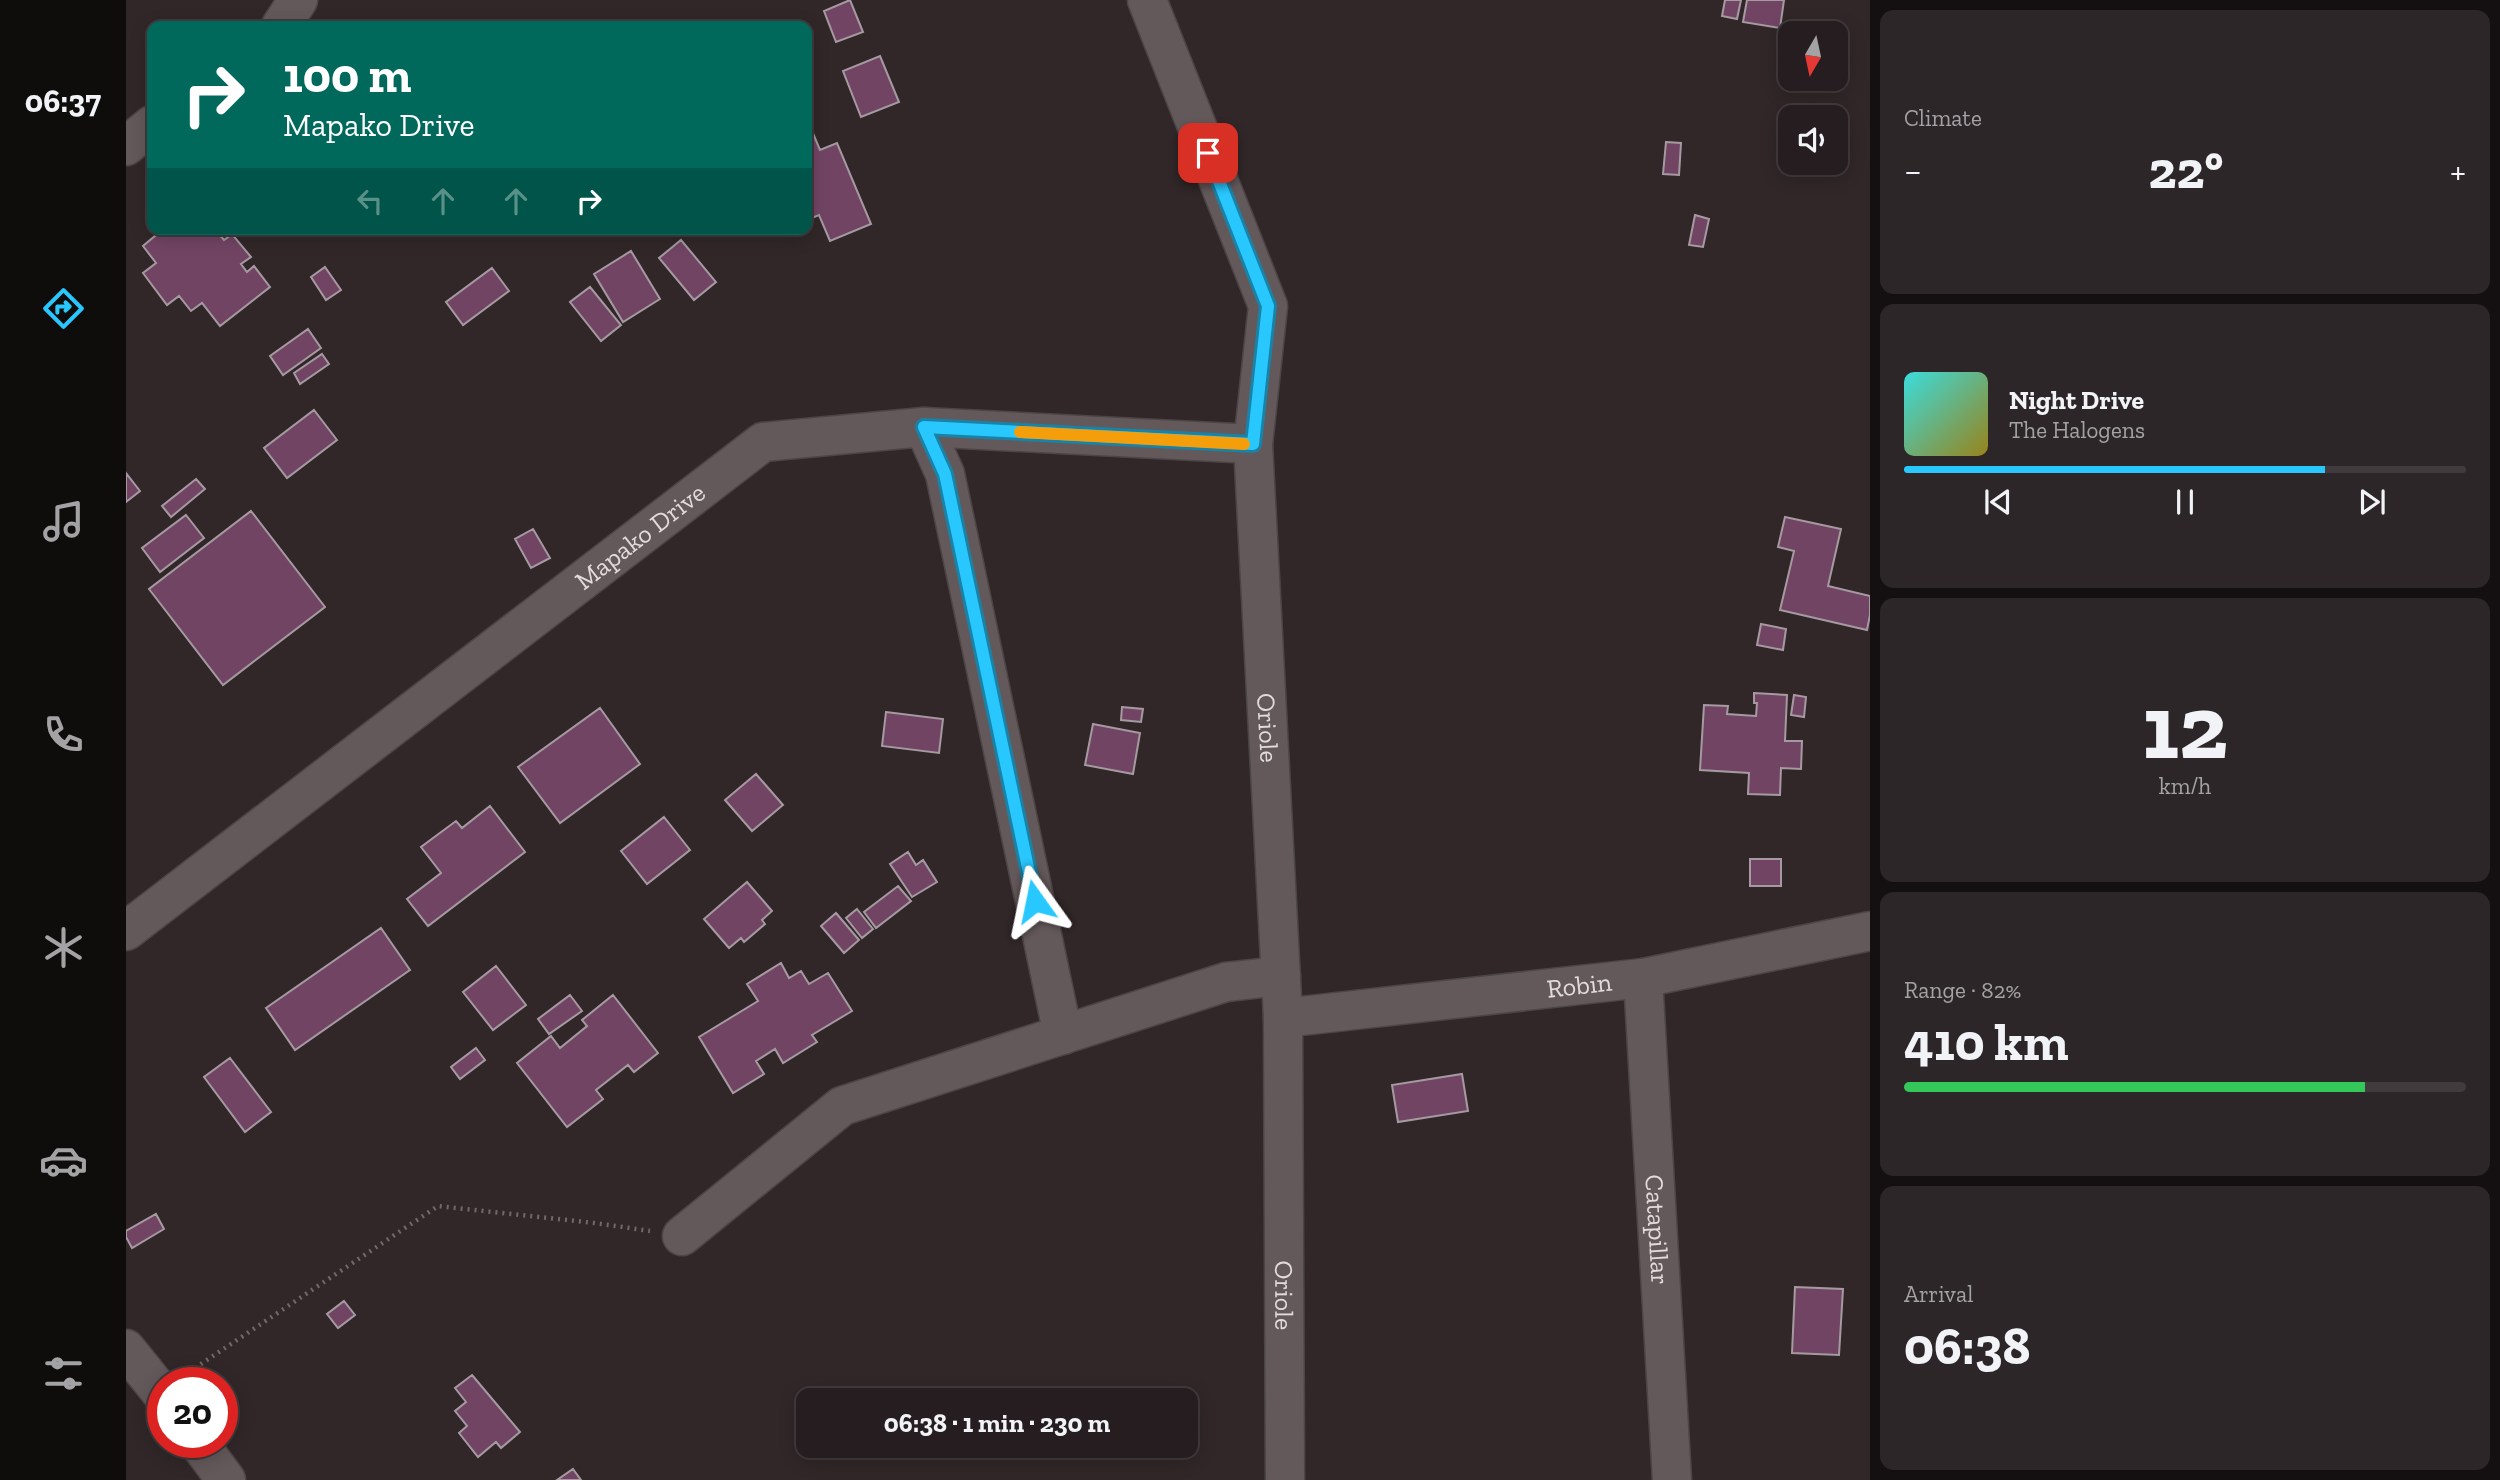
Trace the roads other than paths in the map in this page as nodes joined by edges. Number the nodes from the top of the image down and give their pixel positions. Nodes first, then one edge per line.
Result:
1 (298, 0) edge
2 (1147, 0) edge
3 (284, 21) edge
4 (147, 129) edge
5 (126, 146) edge
6 (924, 427) junction
7 (1253, 444) junction
8 (126, 931) edge
9 (1870, 931) edge
10 (1281, 976) junction
11 (1643, 978) junction
12 (1283, 1018) junction
13 (1063, 1035) junction
14 (682, 1236) road end
15 (126, 1349) edge
16 (150, 1367) edge
17 (210, 1458) edge
18 (226, 1480) edge
19 (1285, 1480) edge
20 (1672, 1480) edge

1 - 3 street
2 - 7 street, Oriole
4 - 5 street
6 - 7 street, Mapako Drive
6 - 8 street, Mapako Drive
6 - 13 street
7 - 10 street, Oriole
9 - 11 street, Robin
10 - 12 street, Oriole
10 - 13 street
11 - 12 street, Robin
11 - 20 street, Catapillar
12 - 19 street, Oriole
13 - 14 street
15 - 16 street
17 - 18 street

